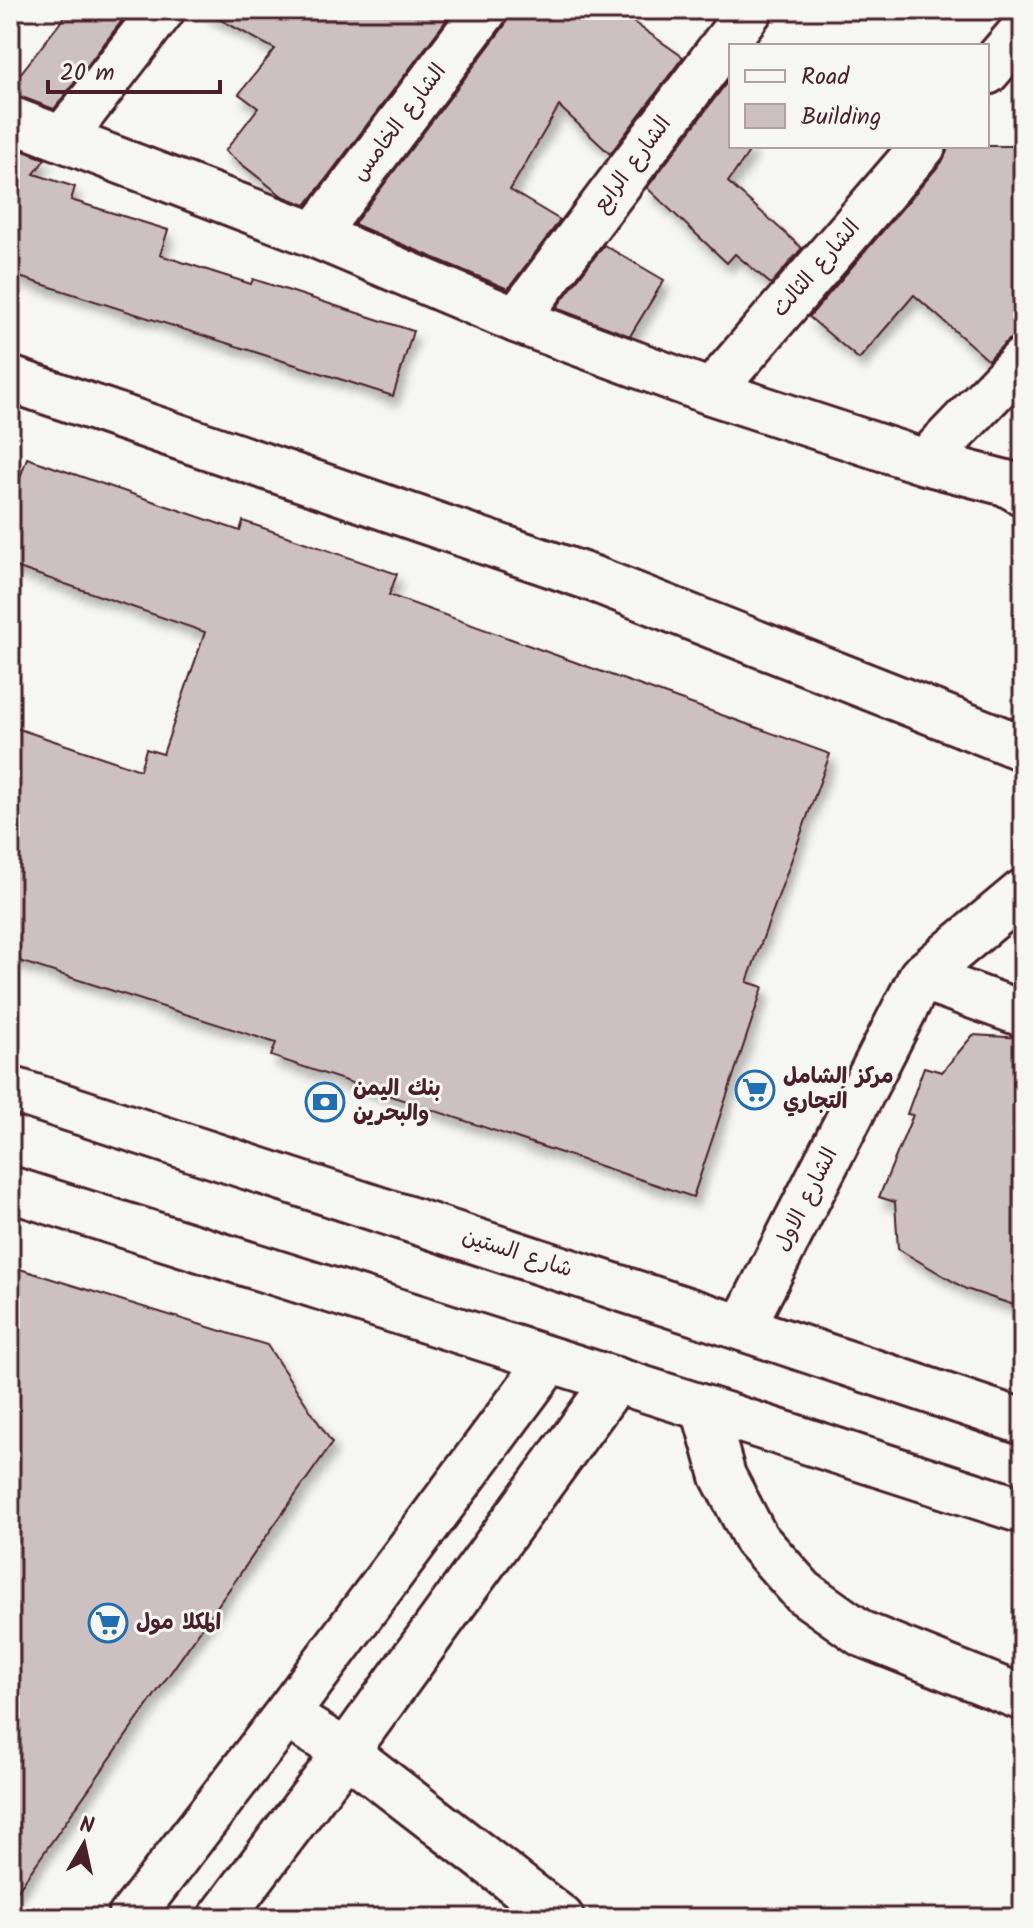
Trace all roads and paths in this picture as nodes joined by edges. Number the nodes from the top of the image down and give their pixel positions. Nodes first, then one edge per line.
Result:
1 (162, 10) edge
2 (485, 10) edge
3 (750, 10) edge
4 (1023, 30) edge
5 (989, 70) edge
6 (10, 119) edge
7 (63, 138) junction
8 (921, 148) edge
9 (315, 235) junction
10 (516, 320) junction
11 (1023, 360) edge
12 (10, 379) edge
13 (711, 392) junction
14 (925, 462) junction
15 (1023, 493) edge
16 (1023, 748) edge
17 (1023, 892) edge
18 (921, 977) junction
19 (1023, 1014) edge
20 (10, 1089) edge
21 (10, 1189) edge
22 (742, 1328) junction
23 (550, 1360) junction
24 (616, 1380) junction
25 (704, 1408) junction
26 (1023, 1422) edge
27 (1023, 1511) edge
28 (1023, 1698) edge
29 (286, 1715) junction
30 (346, 1752) junction
31 (130, 1918) edge
32 (221, 1918) edge
33 (561, 1918) edge

1 - 7 main road
2 - 9 main road, الشارع الخامس
3 - 10 main road, الشارع الرابع
4 - 5 main road
6 - 7 main road
7 - 9 main road
8 - 13 main road, الشارع الثالث
9 - 10 main road
10 - 13 main road
11 - 14 main road
12 - 16 main road
13 - 14 main road
14 - 15 main road
17 - 18 main road, الشارع الاول
18 - 19 main road
18 - 22 main road, الشارع الاول
20 - 22 main road, شارع الستين
21 - 23 main road
22 - 26 main road, شارع الستين
23 - 24 main road
23 - 29 main road
24 - 25 main road
24 - 30 main road
25 - 27 main road
25 - 28 main road
29 - 30 main road
29 - 31 main road
30 - 32 main road
30 - 33 main road

